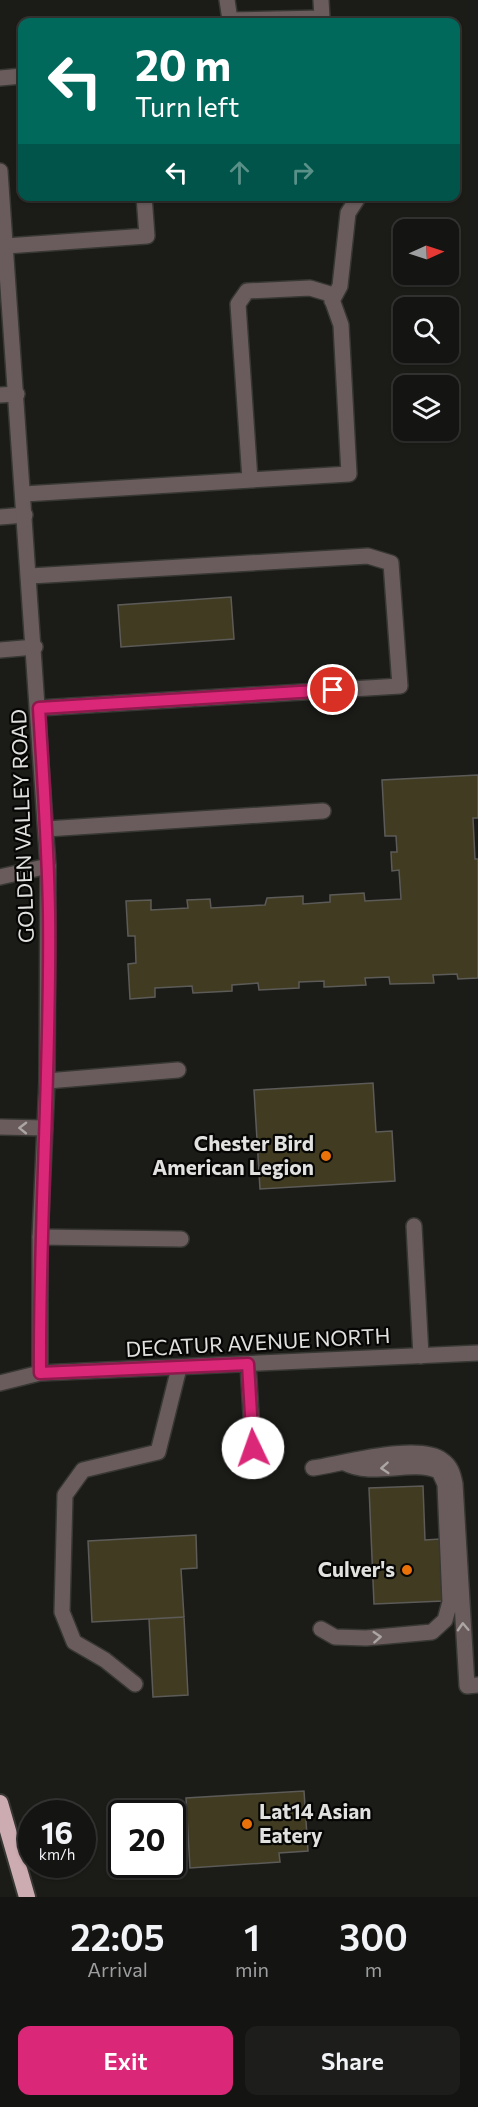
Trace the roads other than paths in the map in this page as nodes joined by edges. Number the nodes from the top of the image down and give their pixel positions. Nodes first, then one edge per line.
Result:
1 (227, 0) edge
2 (321, 0) edge
3 (230, 18) edge
4 (322, 18) edge
5 (18, 76) edge
6 (0, 78) edge
7 (0, 171) edge
8 (144, 201) edge
9 (356, 201) edge
10 (6, 246) junction
11 (332, 301) junction
12 (17, 394) junction
13 (0, 395) edge
14 (250, 480) junction
15 (24, 494) junction
16 (25, 515) junction
17 (0, 517) edge
18 (30, 576) junction
19 (35, 647) junction
20 (0, 650) edge
21 (39, 708) junction
22 (323, 811) dead end
23 (46, 829) junction
24 (48, 866) junction
25 (0, 877) edge
26 (178, 1070) dead end
27 (47, 1081) junction
28 (0, 1127) edge
29 (45, 1128) junction
30 (414, 1226) dead end
31 (40, 1237) junction
32 (181, 1239) dead end
33 (478, 1353) edge
34 (421, 1356) junction
35 (248, 1364) junction
36 (179, 1368) junction
37 (40, 1373) junction
38 (0, 1383) edge
39 (253, 1448) dead end
40 (345, 1463) junction
41 (313, 1468) dead end
42 (321, 1629) dead end
43 (135, 1684) dead end
44 (472, 1686) edge
45 (0, 1803) edge
46 (27, 1897) edge

1 - 3 street
2 - 4 street
5 - 6 street
7 - 10 street, GOLDEN VALLEY ROAD
8 - 10 street
9 - 11 street
10 - 12 street, GOLDEN VALLEY ROAD
11 - 14 street
11 - 14 street
12 - 13 street
12 - 15 street, GOLDEN VALLEY ROAD
14 - 15 street
15 - 16 street, GOLDEN VALLEY ROAD
16 - 17 street
16 - 18 street, GOLDEN VALLEY ROAD
18 - 19 street, GOLDEN VALLEY ROAD
18 - 21 street
19 - 20 street
19 - 21 street, GOLDEN VALLEY ROAD
21 - 23 street, GOLDEN VALLEY ROAD
22 - 23 street
23 - 24 street, GOLDEN VALLEY ROAD
24 - 25 street
24 - 27 street, GOLDEN VALLEY ROAD
26 - 27 street
27 - 29 street, GOLDEN VALLEY ROAD
29 -> 28 street
29 - 31 street, GOLDEN VALLEY ROAD
30 - 34 street
31 - 32 street
31 - 37 street, GOLDEN VALLEY ROAD
33 - 34 street, DECATUR AVENUE NORTH
34 - 35 street, DECATUR AVENUE NORTH
35 - 36 street, DECATUR AVENUE NORTH
35 - 39 street
36 - 37 street, DECATUR AVENUE NORTH
36 - 43 street
37 - 38 street, DECATUR AVENUE NORTH
40 - 41 street
42 -> 40 street
44 -> 40 street
45 - 46 highway

